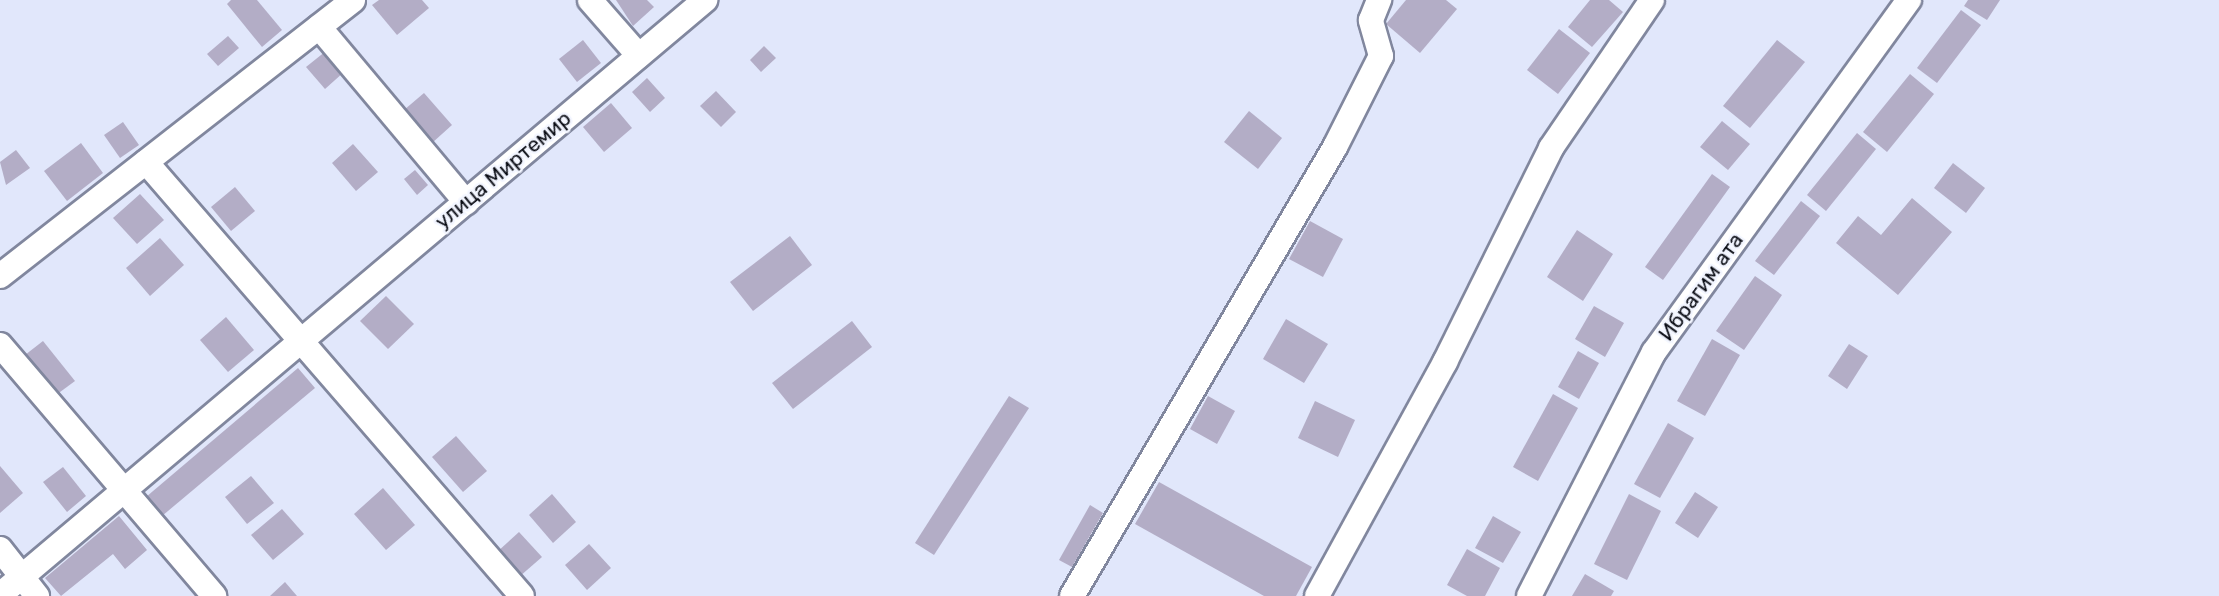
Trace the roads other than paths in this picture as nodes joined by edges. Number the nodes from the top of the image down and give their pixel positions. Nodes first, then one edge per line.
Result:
1 (353, 0) edge
2 (590, 0) edge
3 (705, 0) edge
4 (1380, 0) edge
5 (1652, 0) edge
6 (1909, 0) edge
7 (319, 27) junction
8 (639, 56) junction
9 (146, 162) junction
10 (466, 202) junction
11 (0, 276) edge
12 (302, 341) junction
13 (0, 345) edge
14 (122, 489) junction
15 (0, 550) edge
16 (29, 587) edge
17 (0, 595) edge
18 (215, 596) edge
19 (522, 596) edge
20 (1072, 596) edge
21 (1317, 596) edge
22 (1530, 596) edge

1 - 7 street
2 - 8 street
3 - 8 street, улица Миртемир
4 - 20 street
5 - 21 street
6 - 22 street, Ибрагим ата
7 - 9 street
7 - 10 street
8 - 10 street, улица Миртемир
9 - 11 street
9 - 12 street
10 - 12 street, улица Миртемир
12 - 14 street, улица Миртемир
12 - 19 street
13 - 14 street
14 - 16 street, улица Миртемир
14 - 18 street
15 - 16 street
16 - 17 street, улица Миртемир

